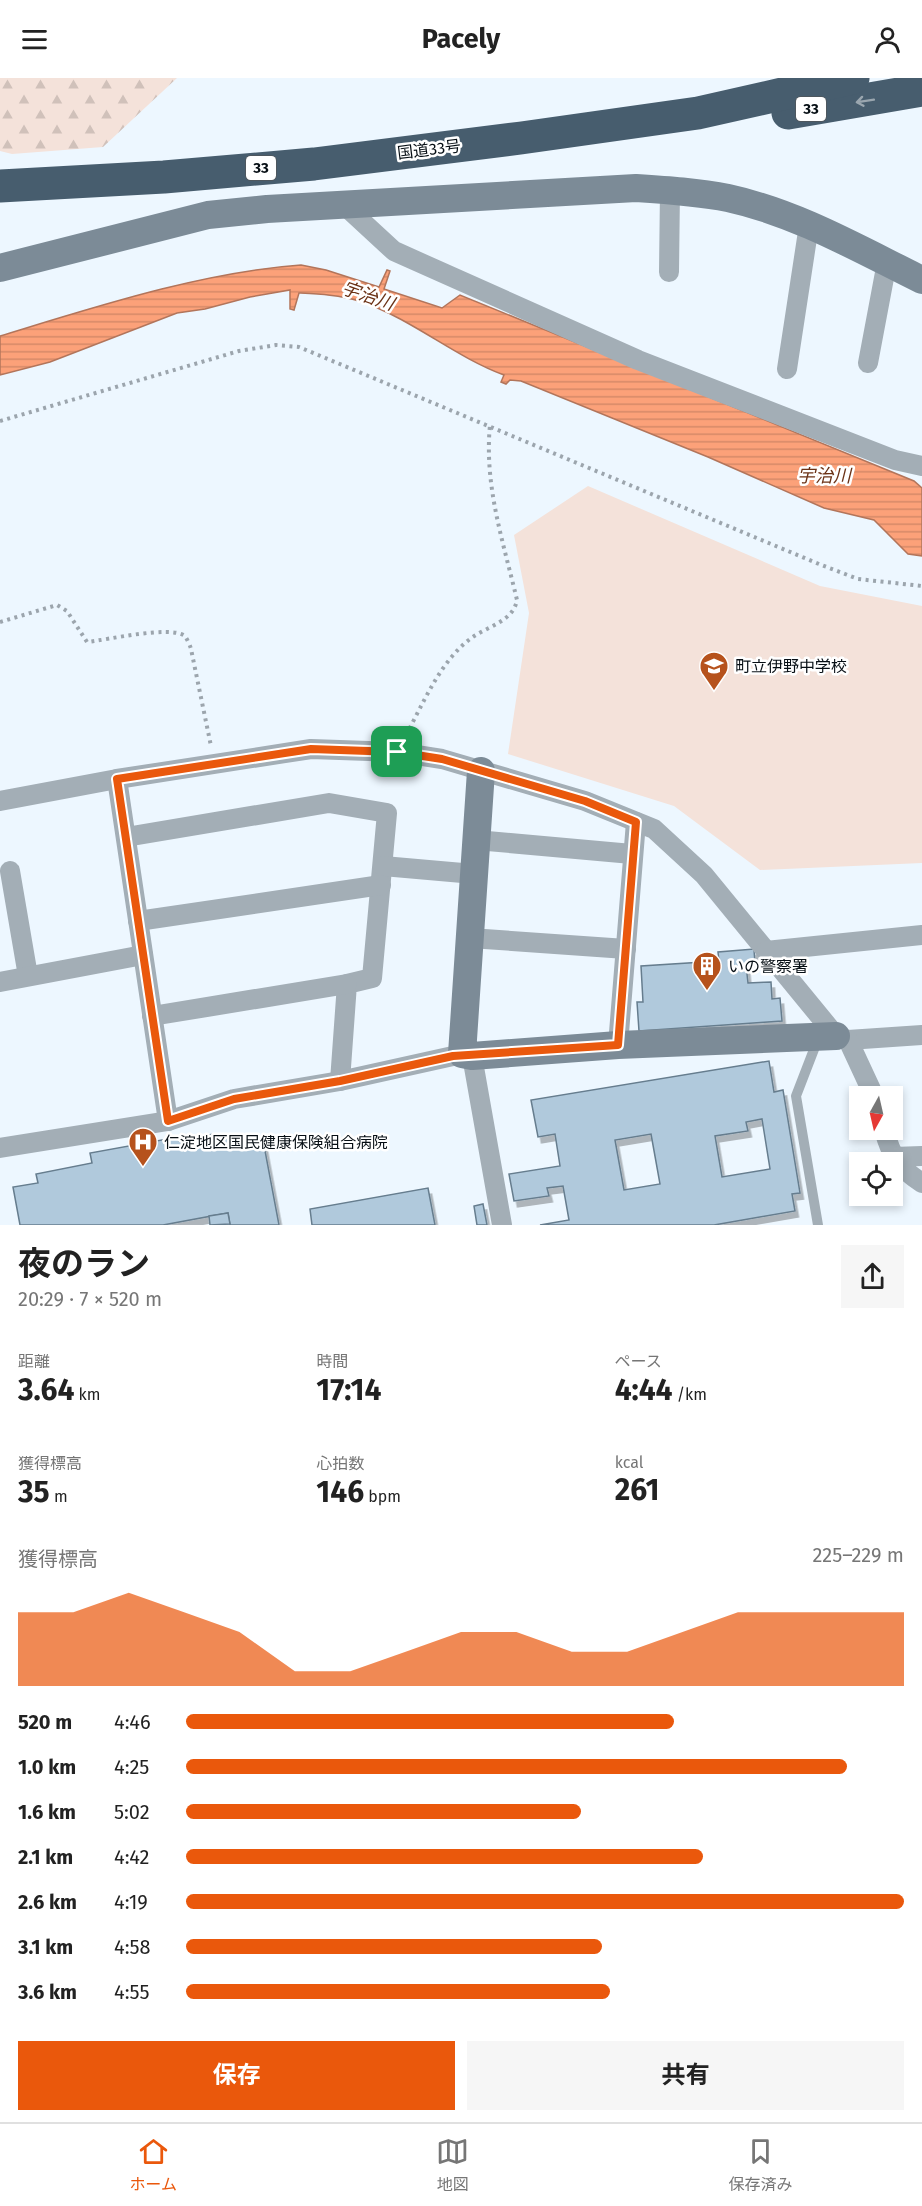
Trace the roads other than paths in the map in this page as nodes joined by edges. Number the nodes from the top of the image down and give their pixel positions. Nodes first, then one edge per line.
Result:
1 (746, 78) edge
2 (853, 78) edge
3 (922, 90) edge
4 (698, 112) junction
5 (521, 138) junction
6 (0, 186) edge
7 (670, 190) junction
8 (343, 204) junction
9 (809, 225) junction
10 (887, 262) junction
11 (0, 268) edge
12 (669, 272) dead end
13 (922, 280) edge
14 (868, 363) dead end
15 (786, 369) dead end
16 (922, 466) edge
17 (481, 771) junction
18 (117, 779) junction
19 (0, 801) edge
20 (636, 822) junction
21 (126, 837) junction
22 (476, 840) junction
23 (632, 854) junction
24 (10, 871) dead end
25 (474, 874) junction
26 (382, 876) junction
27 (138, 921) junction
28 (922, 936) edge
29 (470, 938) junction
30 (626, 949) junction
31 (766, 951) junction
32 (143, 955) junction
33 (28, 976) junction
34 (0, 982) edge
35 (347, 984) junction
36 (152, 1016) junction
37 (922, 1035) edge
38 (834, 1037) junction
39 (618, 1045) junction
40 (467, 1055) junction
41 (340, 1081) junction
42 (867, 1086) edge
43 (168, 1121) junction
44 (0, 1148) edge
45 (922, 1156) edge
46 (903, 1157) edge
47 (903, 1170) edge
48 (922, 1184) edge
49 (502, 1225) edge
50 (818, 1225) edge

1 - 5 highway, 33
2 - 4 highway, 国道33号 / 33
3 -> 4 highway, 33
4 - 5 highway, 国道33号 / 33
5 - 6 highway, 国道33号 / 33
7 - 8 street
7 - 9 street
7 - 12 street
8 - 11 street
8 - 16 street
9 - 10 street
9 - 15 street
10 - 13 street
10 - 14 street
17 - 18 street
17 - 20 street
17 - 22 street
18 - 19 street
18 - 21 street
20 - 23 street
20 - 31 street
21 - 26 street
21 - 27 street
22 - 23 street
22 - 25 street
23 - 30 street
24 - 33 street
25 - 26 street
25 - 29 street
26 - 27 street
26 - 35 street
27 - 32 street
28 - 31 street
29 - 30 street
29 - 40 street
30 - 39 street
31 - 38 street
32 - 33 street
32 - 36 street
33 - 34 street
35 - 36 street
35 - 41 street
36 - 43 street
37 - 38 street
38 - 39 street
38 - 42 street
38 - 50 lane
39 - 40 street
40 - 41 street
40 - 49 street
41 - 43 street
43 - 44 street
45 - 46 street
47 - 48 street

